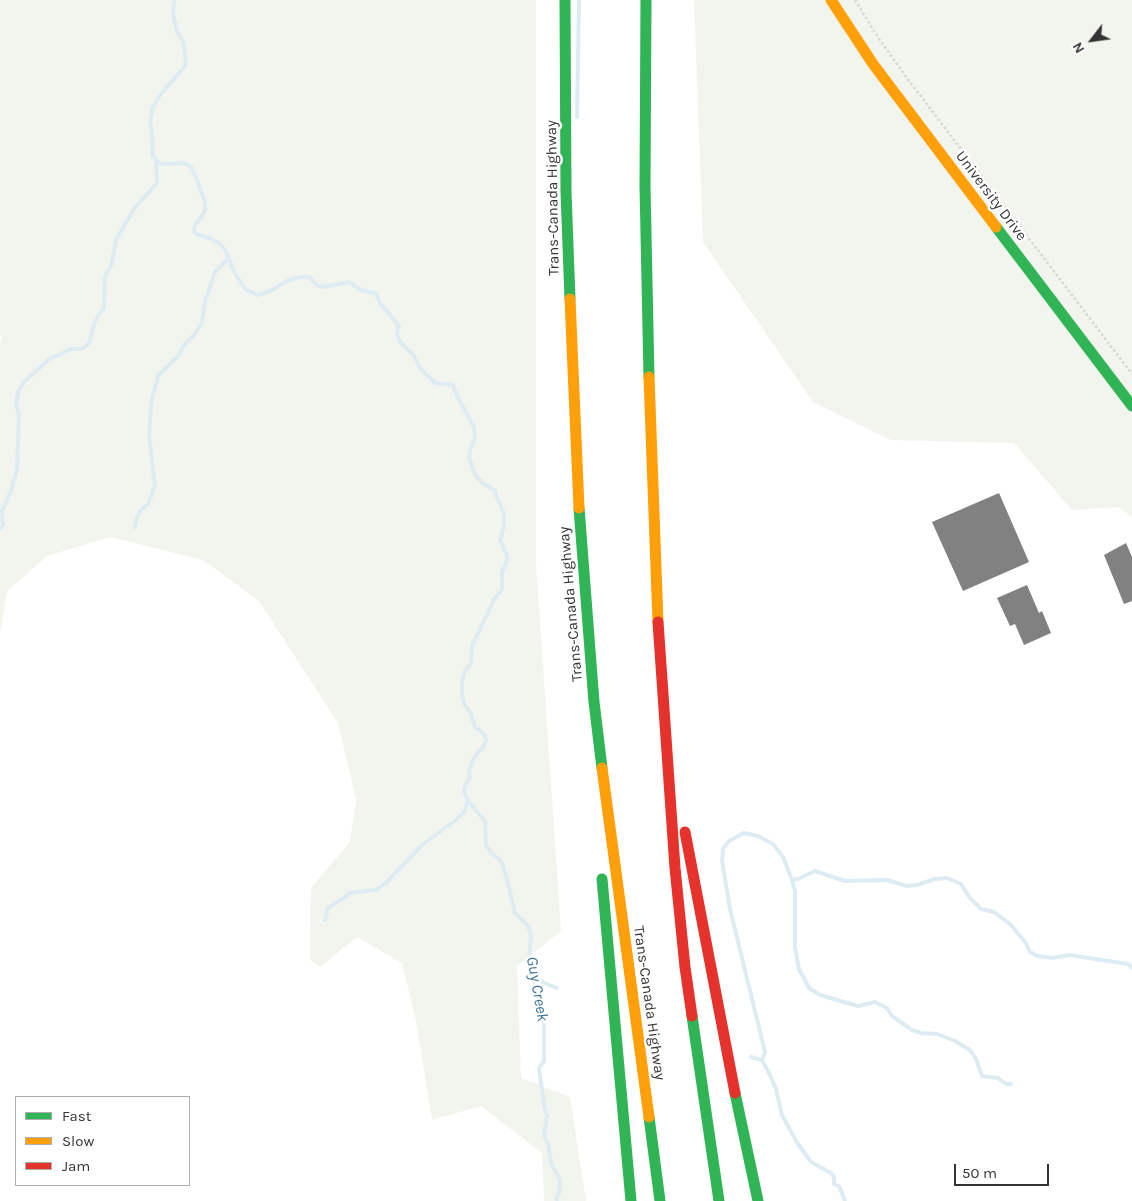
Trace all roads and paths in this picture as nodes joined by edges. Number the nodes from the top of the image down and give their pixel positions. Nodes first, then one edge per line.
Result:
1 (565, 0) edge
2 (646, 0) edge
3 (831, 0) edge
4 (855, 0) edge
5 (1132, 374) edge
6 (1132, 406) edge
7 (666, 744) junction
8 (603, 780) junction
9 (597, 824) dead end
10 (600, 863) dead end
11 (631, 1201) edge
12 (660, 1201) edge
13 (718, 1201) edge
14 (758, 1201) edge

1 - 8 main road, Trans-Canada Highway
2 - 7 main road
3 - 6 main road, University Drive
4 - 5 path
7 - 13 main road
7 - 14 main road
8 - 9 main road
8 - 12 main road, Trans-Canada Highway
10 - 11 main road

